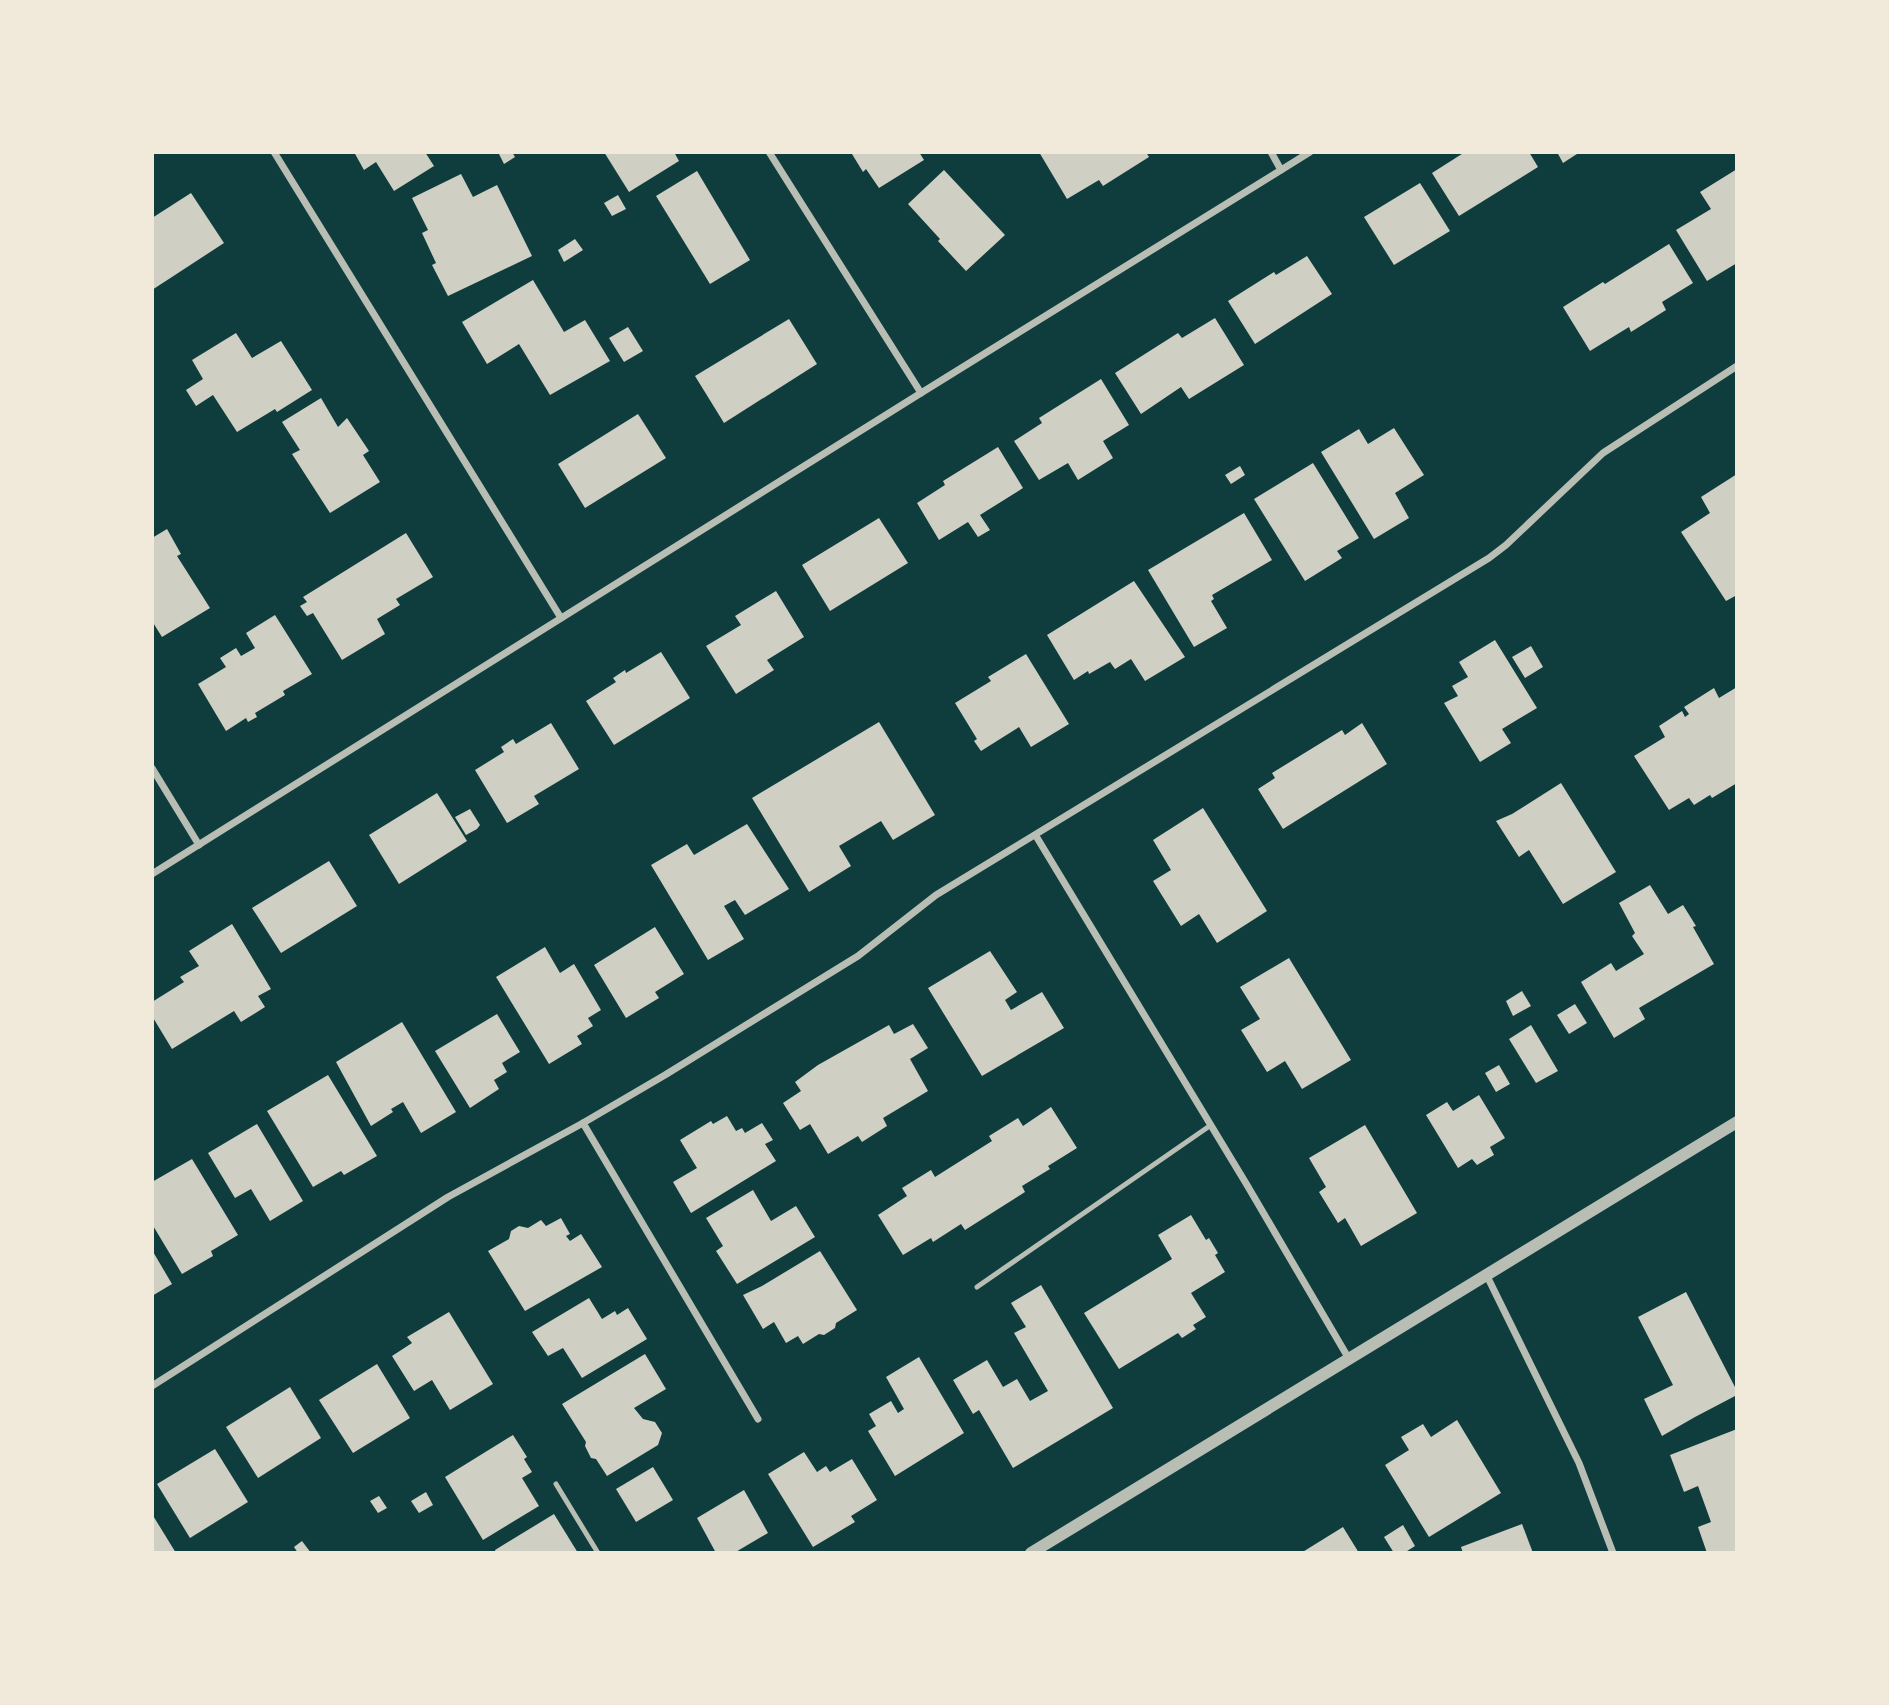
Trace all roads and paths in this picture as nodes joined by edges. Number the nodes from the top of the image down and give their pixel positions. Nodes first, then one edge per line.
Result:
1 (274, 152) edge
2 (769, 152) edge
3 (1271, 152) edge
4 (1310, 152) edge
5 (1282, 170) junction
6 (1737, 366) edge
7 (921, 393) junction
8 (561, 618) junction
9 (152, 768) edge
10 (1035, 836) junction
11 (199, 845) junction
12 (152, 874) edge
13 (1737, 1122) edge
14 (583, 1123) junction
15 (1211, 1125) junction
16 (1486, 1274) junction
17 (977, 1287) dead end
18 (1349, 1359) junction
19 (152, 1386) edge
20 (758, 1419) dead end
21 (556, 1484) dead end
22 (598, 1553) edge
23 (1031, 1553) edge
24 (1613, 1553) edge

1 - 8 street
2 - 7 street
3 - 5 street
4 - 5 street
5 - 7 street
6 - 10 street
7 - 8 street
8 - 11 street
9 - 11 street
10 - 14 street
10 - 15 street
11 - 12 street
13 - 16 street
14 - 19 street
14 - 20 street
15 - 17 lane
15 - 18 street
16 - 18 street
16 - 24 street
18 - 23 street
21 - 22 lane

